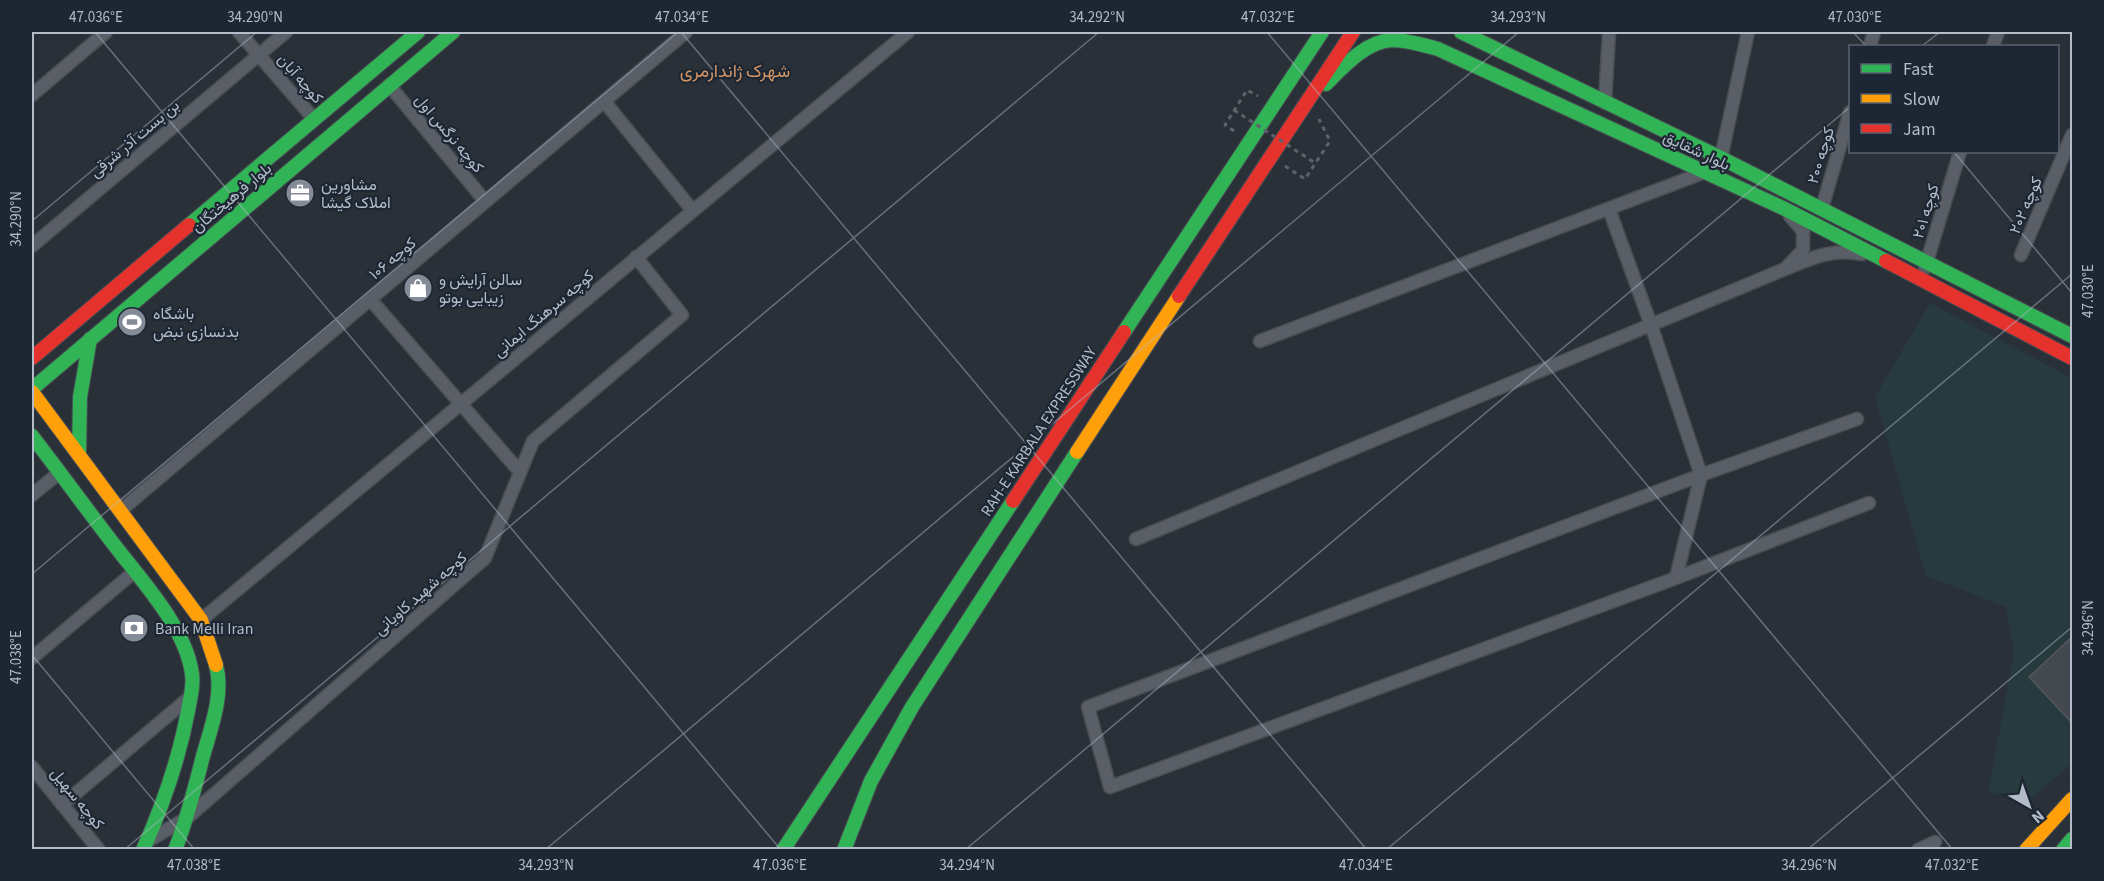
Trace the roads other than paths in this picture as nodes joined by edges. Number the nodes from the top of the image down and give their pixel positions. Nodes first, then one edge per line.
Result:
1 (106, 32) edge
2 (239, 32) edge
3 (286, 32) edge
4 (418, 32) edge
5 (453, 32) edge
6 (686, 32) edge
7 (906, 32) edge
8 (1322, 32) edge
9 (1353, 32) edge
10 (1461, 32) edge
11 (1609, 32) edge
12 (1748, 32) edge
13 (1398, 36) edge
14 (258, 55) junction
15 (389, 85) junction
16 (32, 94) edge
17 (1309, 99) junction
18 (604, 101) junction
19 (1605, 103) junction
20 (315, 119) junction
21 (1849, 119) edge
22 (2073, 135) edge
23 (1960, 153) edge
24 (1721, 158) junction
25 (1705, 172) junction
26 (485, 201) junction
27 (1783, 208) junction
28 (1822, 208) junction
29 (1609, 209) junction
30 (693, 211) junction
31 (32, 246) edge
32 (2021, 255) dead end
33 (1876, 256) junction
34 (636, 257) junction
35 (1926, 262) junction
36 (1785, 269) junction
37 (1922, 281) junction
38 (370, 299) junction
39 (1651, 325) junction
40 (2073, 336) edge
41 (90, 339) junction
42 (1260, 341) dead end
43 (32, 358) edge
44 (2073, 358) edge
45 (32, 390) edge
46 (461, 403) junction
47 (1857, 419) dead end
48 (32, 436) edge
49 (79, 455) junction
50 (32, 463) edge
51 (58, 470) junction
52 (520, 472) junction
53 (1701, 475) junction
54 (32, 495) edge
55 (1869, 503) dead end
56 (120, 511) junction
57 (1136, 539) dead end
58 (134, 572) junction
59 (1676, 578) junction
60 (201, 620) junction
61 (32, 658) edge
62 (190, 697) junction
63 (32, 768) edge
64 (2073, 799) edge
65 (62, 805) junction
66 (188, 818) junction
67 (2073, 839) edge
68 (1935, 842) dead end
69 (145, 845) edge
70 (844, 847) edge
71 (99, 849) edge
72 (175, 849) edge
73 (783, 849) edge
74 (1918, 849) edge
75 (2026, 849) edge
76 (2063, 849) edge

1 - 16 street
2 - 14 street, کوچه آبان
3 - 14 street, بن بست آذر شرقی
4 - 20 main road, بلوار فرهیختگان
5 - 15 main road, بلوار فرهیختگان
6 - 18 street, کوچه ۱۰۶
7 - 30 street, کوچه سرهنگ ایمانی
8 - 73 main road, RAH-E KARBALA EXPRESSWAY
9 - 17 main road
10 - 19 main road, بلوار شقایق
11 - 19 street
12 - 24 street
13 - 17 main road, بلوار شقایق
13 - 25 main road, بلوار شقایق
14 - 20 street, کوچه آبان
14 - 31 street, بن بست آذر شرقی
15 - 26 street, کوچه نرگس اول
15 - 41 main road, بلوار فرهیختگان
17 - 70 main road
18 - 26 street, کوچه ۱۰۶
18 - 30 street
19 - 24 main road, بلوار شقایق
20 - 43 main road, بلوار فرهیختگان
21 - 28 street, کوچه ۲۰۰
22 - 32 street, کوچه ۲۰۲
23 - 35 street, کوچه ۲۰۱
24 - 28 main road, بلوار شقایق
25 - 27 main road, بلوار شقایق
25 - 29 street
26 - 38 street, کوچه ۱۰۶
27 - 33 main road, بلوار شقایق
27 - 36 street
28 - 35 main road, بلوار شقایق
29 - 39 street
29 - 42 street
30 - 34 street, کوچه سرهنگ ایمانی
33 - 36 street
33 - 37 main road, بلوار شقایق
34 - 46 street, کوچه سرهنگ ایمانی
34 - 52 street, کوچه شهید کاویانی
35 - 37 street, کوچه ۲۰۱
35 - 40 main road, بلوار شقایق
36 - 39 street
37 - 44 main road, بلوار شقایق
38 - 46 street
38 - 56 street, کوچه ۱۰۶
39 - 53 street
39 - 57 street
41 - 45 main road, بلوار فرهیختگان
41 - 49 main road
45 - 49 main road
46 - 52 street
46 - 60 street, کوچه سرهنگ ایمانی
47 - 53 street
48 - 51 main road
49 - 56 main road
50 - 51 main road
51 - 54 street
51 - 58 main road
52 - 66 street, کوچه شهید کاویانی
53 - 59 street
53 - 59 street
55 - 59 street
56 - 60 main road
58 - 61 street
58 - 62 main road
60 - 66 main road
62 - 65 street
62 - 69 main road
63 - 65 street, کوچه سهیل
64 - 75 main road
65 - 71 street, کوچه سهیل
66 - 69 street, کوچه شهید کاویانی
66 - 72 main road
67 - 76 main road
68 - 74 street

